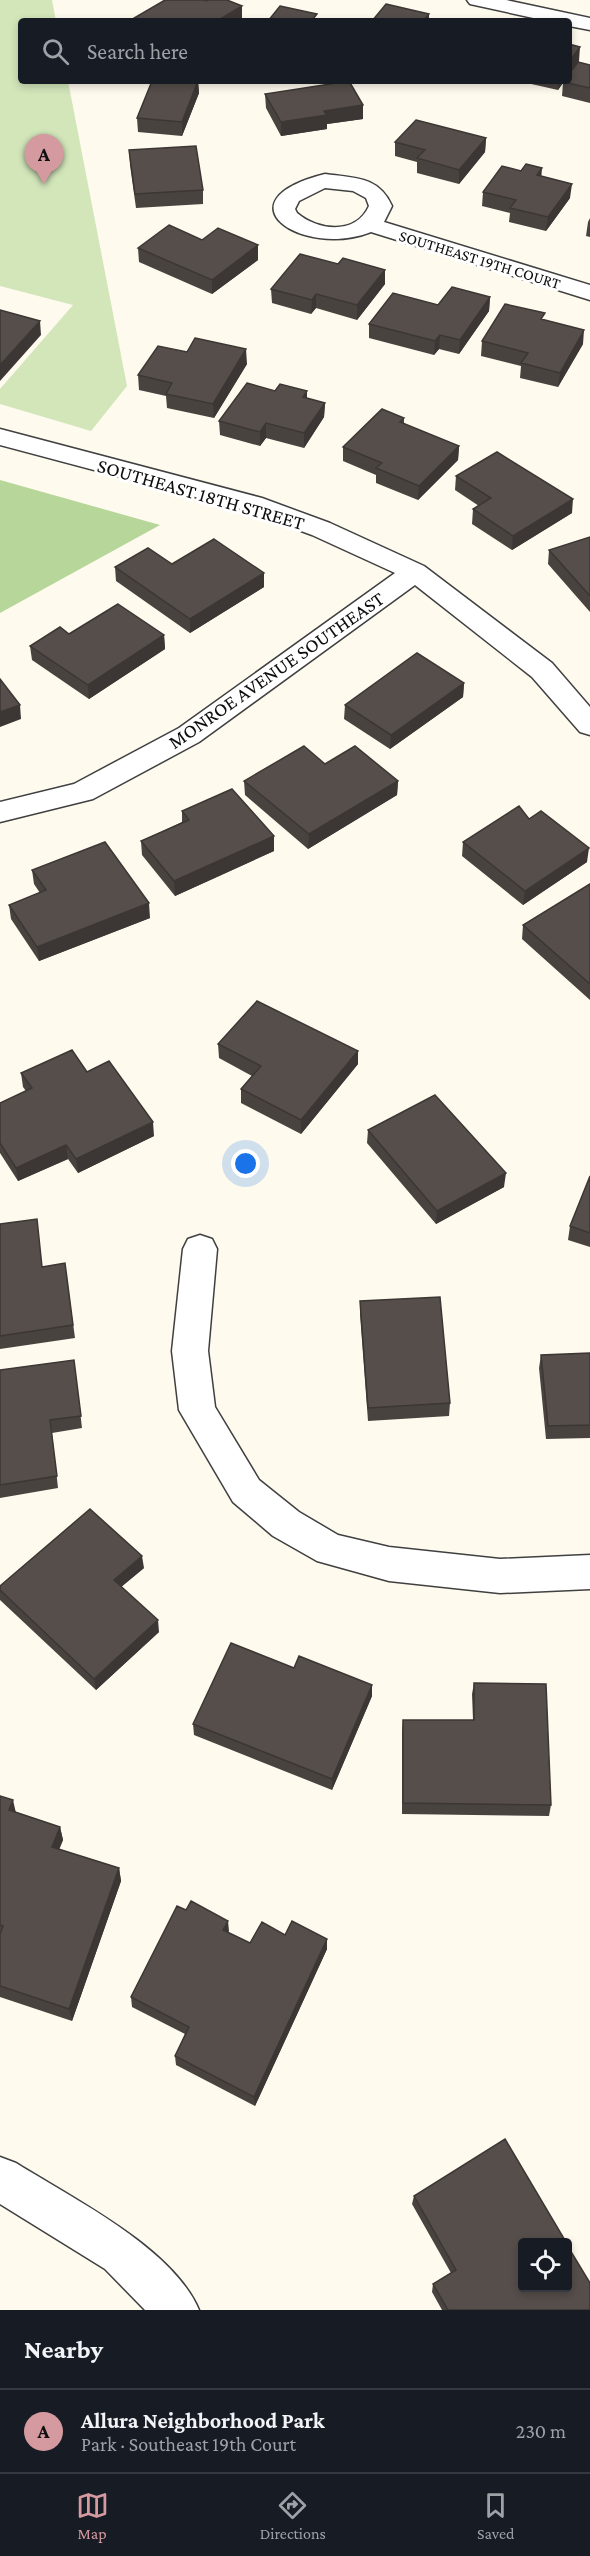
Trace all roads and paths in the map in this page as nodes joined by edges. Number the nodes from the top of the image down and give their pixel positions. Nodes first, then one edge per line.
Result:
1 (477, 0) edge
2 (562, 18) edge
3 (572, 20) edge
4 (590, 24) edge
5 (370, 225) dead end
6 (590, 293) edge
7 (0, 437) edge
8 (415, 572) junction
9 (590, 725) edge
10 (0, 812) edge
11 (200, 1249) dead end
12 (590, 1572) edge
13 (0, 2179) edge
14 (176, 2310) edge

1 - 2 street
3 - 4 street
5 - 6 street, SOUTHEAST 19TH COURT
7 - 8 street, SOUTHEAST 18TH STREET
8 - 9 street, SOUTHEAST 18TH STREET
8 - 10 street, MONROE AVENUE SOUTHEAST
11 - 12 street
13 - 14 street

